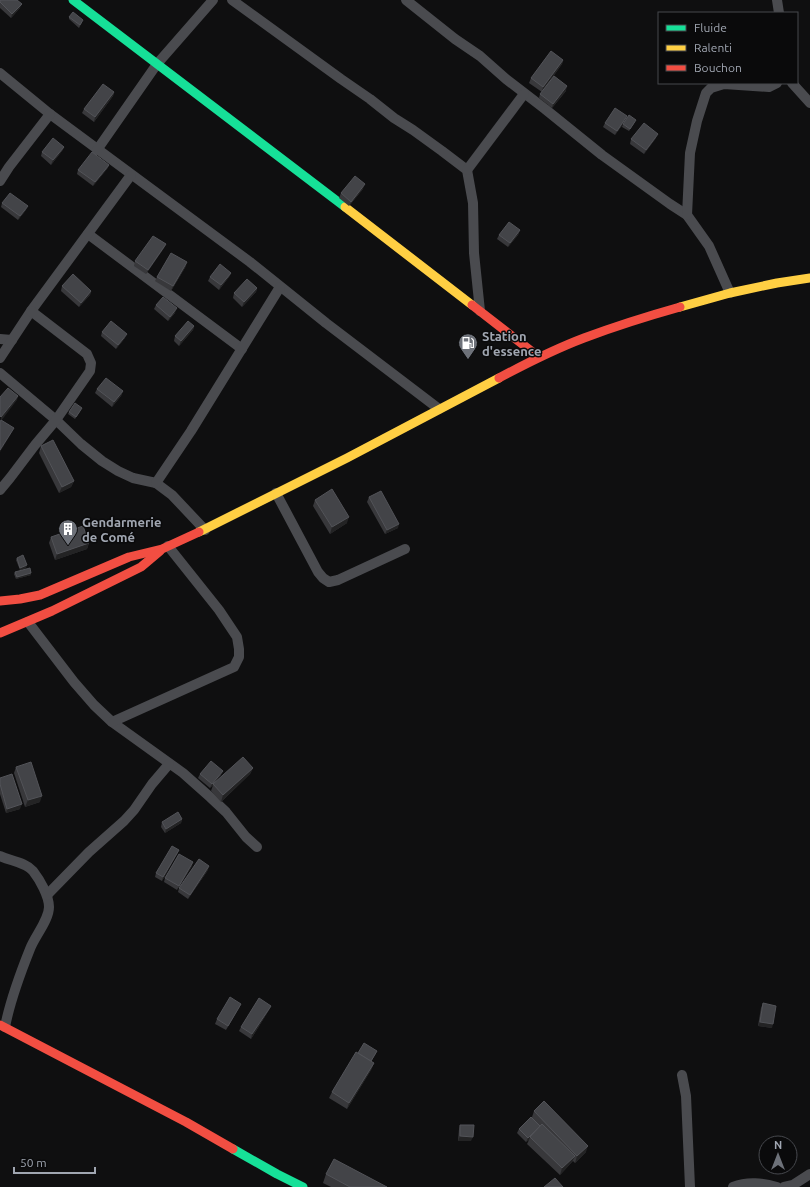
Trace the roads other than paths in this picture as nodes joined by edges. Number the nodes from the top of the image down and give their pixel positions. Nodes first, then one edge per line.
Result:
1 (73, 0) edge
2 (213, 0) edge
3 (232, 0) edge
4 (406, 0) edge
5 (777, 0) edge
6 (778, 12) edge
7 (157, 64) junction
8 (0, 74) edge
9 (724, 84) edge
10 (724, 84) edge
11 (775, 84) edge
12 (793, 84) edge
13 (524, 94) junction
14 (810, 103) edge
15 (50, 114) junction
16 (98, 150) junction
17 (467, 170) junction
18 (131, 175) junction
19 (0, 181) edge
20 (687, 215) junction
21 (88, 234) junction
22 (810, 278) edge
23 (280, 287) junction
24 (730, 293) junction
25 (31, 310) junction
26 (480, 310) junction
27 (0, 339) edge
28 (12, 340) junction
29 (242, 348) junction
30 (539, 357) junction
31 (0, 358) edge
32 (0, 373) edge
33 (439, 409) junction
34 (56, 420) junction
35 (156, 483) junction
36 (0, 490) edge
37 (276, 493) junction
38 (204, 530) junction
39 (165, 547) junction
40 (405, 549) dead end
41 (0, 601) edge
42 (28, 622) junction
43 (0, 633) edge
44 (112, 722) junction
45 (169, 764) junction
46 (257, 847) dead end
47 (0, 856) edge
48 (47, 895) junction
49 (2, 1026) edge
50 (682, 1075) dead end
51 (810, 1174) edge
52 (303, 1187) edge
53 (690, 1187) edge
54 (733, 1187) edge
55 (777, 1187) edge
56 (784, 1187) edge

1 - 7 main road
2 - 7 street
3 - 17 street
4 - 13 street
5 - 6 street
7 - 16 street
7 - 26 main road
8 - 15 street
9 - 20 street
10 - 11 street
12 - 14 street
13 - 17 street
13 - 20 street
15 - 16 street
15 - 19 street
16 - 18 street
17 - 26 street
18 - 21 street
18 - 23 street
20 - 24 street
21 - 25 street
21 - 29 street
22 - 24 main road
23 - 29 street
23 - 33 street
24 - 30 main road
25 - 28 street
25 - 34 street
26 - 30 main road
27 - 28 street
28 - 31 street
29 - 35 street
30 - 33 main road
32 - 34 street
33 - 37 main road
34 - 35 street
34 - 36 street
35 - 38 street
37 - 38 main road
37 - 40 street
38 - 39 main road
39 - 41 main road
39 - 42 main road
39 - 44 street
42 - 43 main road
42 - 44 street
44 - 45 street
45 - 46 street
45 - 48 street
47 - 48 street
48 - 49 street
49 - 52 main road
50 - 53 street
51 - 56 street
54 - 55 street

